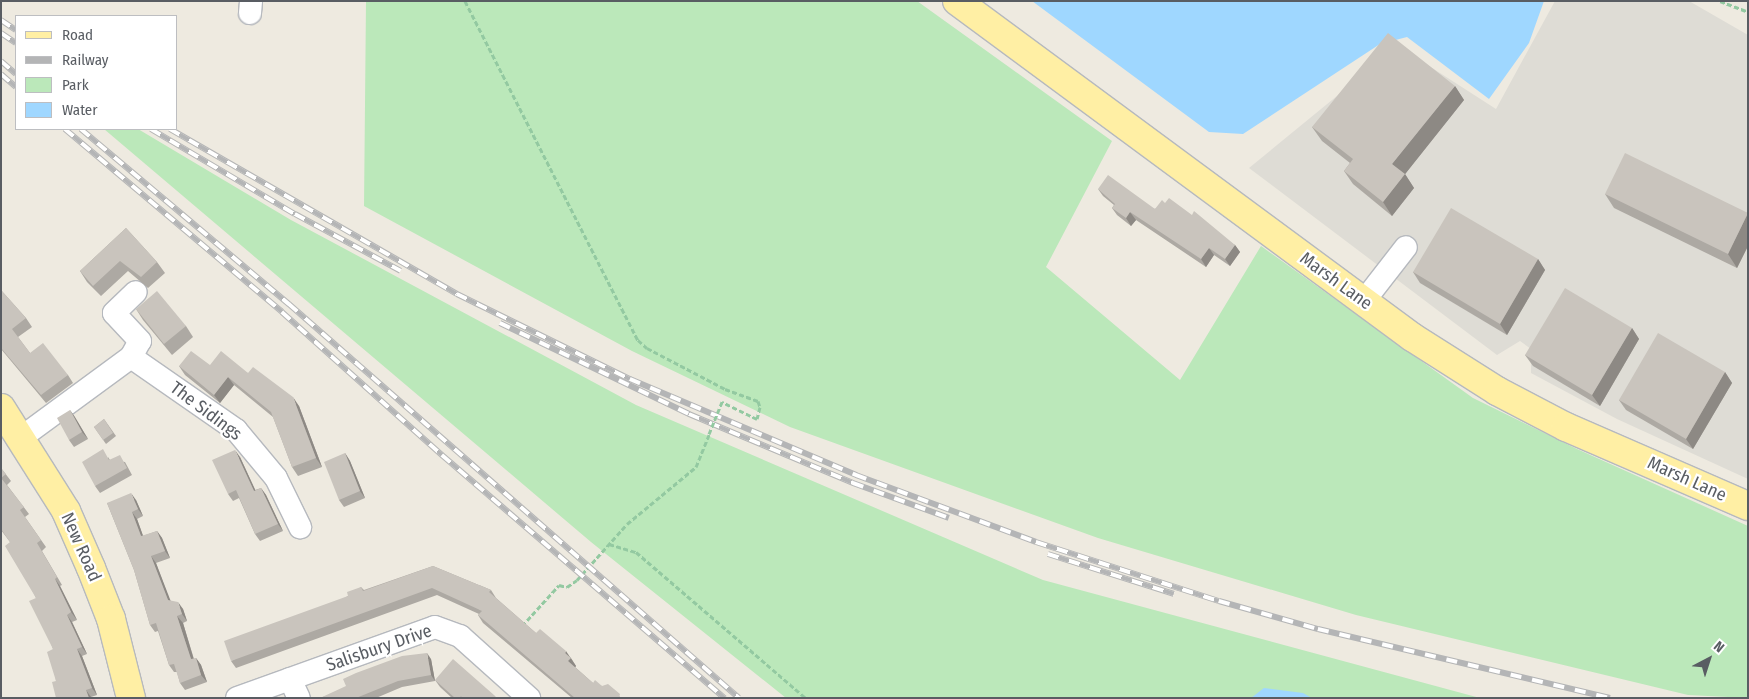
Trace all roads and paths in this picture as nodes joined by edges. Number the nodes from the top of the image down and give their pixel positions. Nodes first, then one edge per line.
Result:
1 (465, 1) edge
2 (957, 1) edge
3 (1720, 1) edge
4 (1748, 12) edge
5 (1406, 247) dead end
6 (136, 292) dead end
7 (1364, 301) junction
8 (131, 357) junction
9 (1, 408) edge
10 (22, 437) junction
11 (1748, 506) edge
12 (300, 527) dead end
13 (608, 544) junction
14 (515, 634) edge
15 (294, 688) edge
16 (131, 698) edge
17 (238, 698) edge
18 (529, 698) edge
19 (806, 698) edge

1 - 13 path, bridge
2 - 7 main road, Marsh Lane
3 - 4 path
5 - 7 street
6 - 8 street
7 - 11 main road, Marsh Lane
8 - 10 street
8 - 12 street, The Sidings
9 - 10 main road, New Road
10 - 16 main road, New Road
13 - 14 path
13 - 19 path
15 - 17 street, Salisbury Drive
15 - 18 street, Salisbury Drive

